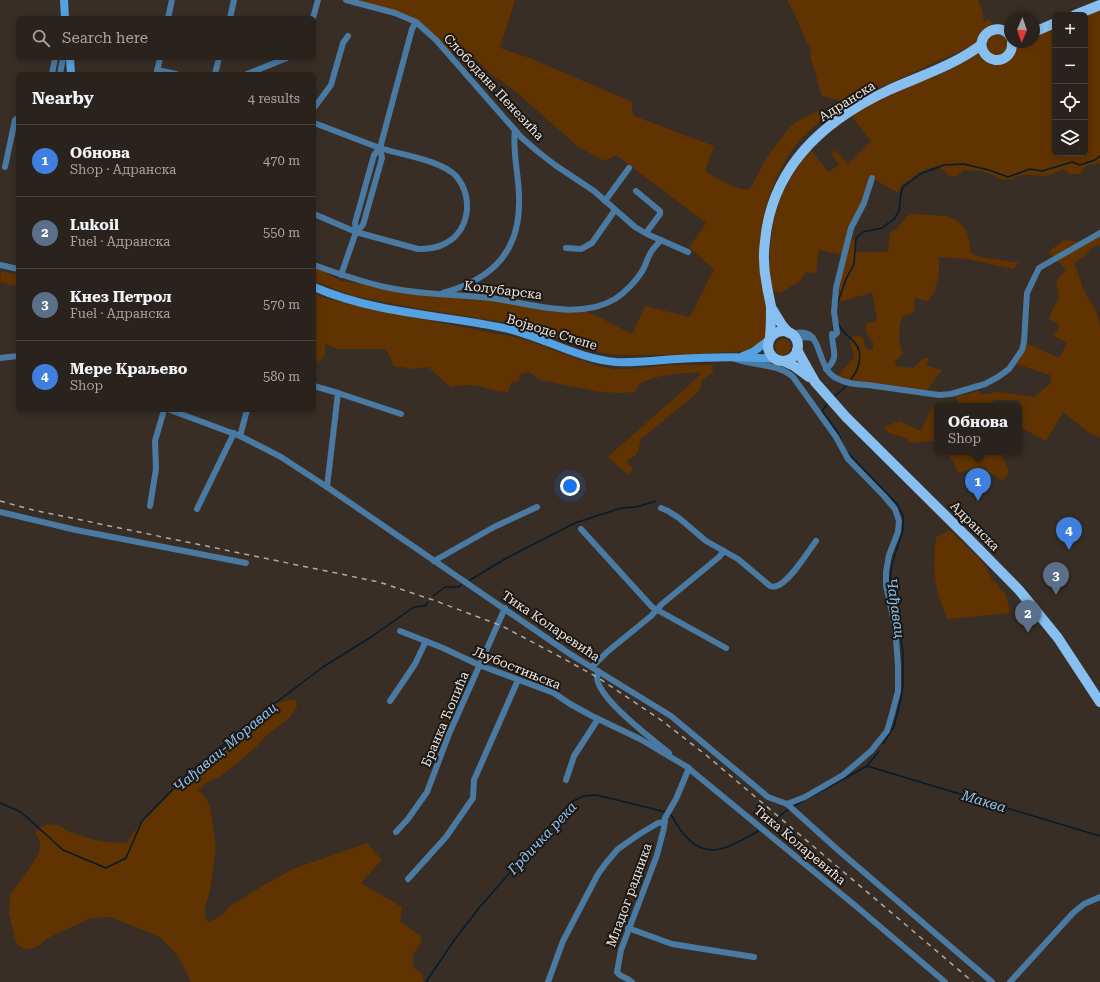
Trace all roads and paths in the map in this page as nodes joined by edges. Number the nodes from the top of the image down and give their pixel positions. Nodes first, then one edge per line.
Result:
1 (64, 0) edge
2 (172, 0) edge
3 (234, 0) edge
4 (318, 0) edge
5 (346, 0) edge
6 (1100, 5) edge
7 (1082, 12) edge
8 (66, 16) edge
9 (168, 16) edge
10 (230, 16) edge
11 (314, 16) edge
12 (416, 22) junction
13 (1052, 24) edge
14 (1040, 29) edge
15 (1004, 32) edge
16 (348, 36) dead end
17 (981, 45) junction
18 (1010, 48) edge
19 (987, 56) junction
20 (55, 60) edge
21 (63, 60) edge
22 (70, 60) edge
23 (160, 60) edge
24 (218, 60) edge
25 (282, 60) edge
26 (953, 62) junction
27 (52, 72) edge
28 (60, 72) edge
29 (71, 72) edge
30 (157, 72) edge
31 (216, 72) edge
32 (252, 72) edge
33 (316, 105) edge
34 (16, 119) edge
35 (316, 124) edge
36 (515, 130) junction
37 (380, 148) junction
38 (5, 167) dead end
39 (629, 168) dead end
40 (872, 178) dead end
41 (636, 191) dead end
42 (605, 201) junction
43 (615, 210) junction
44 (316, 215) edge
45 (356, 232) junction
46 (646, 233) junction
47 (1100, 233) edge
48 (661, 240) junction
49 (566, 248) dead end
50 (688, 252) dead end
51 (0, 265) edge
52 (316, 266) edge
53 (16, 269) edge
54 (341, 275) junction
55 (316, 288) edge
56 (438, 294) junction
57 (770, 306) junction
58 (770, 339) junction
59 (794, 340) junction
60 (16, 356) edge
61 (0, 358) edge
62 (736, 358) junction
63 (778, 360) junction
64 (826, 369) junction
65 (815, 382) junction
66 (316, 387) edge
67 (338, 393) junction
68 (163, 412) edge
69 (176, 412) edge
70 (246, 412) edge
71 (401, 414) dead end
72 (234, 433) junction
73 (240, 436) junction
74 (327, 487) junction
75 (150, 506) dead end
76 (536, 507) dead end
77 (661, 508) dead end
78 (197, 509) dead end
79 (0, 512) edge
80 (581, 529) dead end
81 (816, 541) dead end
82 (724, 551) junction
83 (434, 561) junction
84 (246, 563) dead end
85 (504, 608) junction
86 (656, 610) junction
87 (400, 631) dead end
88 (426, 641) junction
89 (726, 648) dead end
90 (479, 665) junction
91 (592, 667) junction
92 (598, 671) junction
93 (518, 680) junction
94 (390, 701) dead end
95 (1100, 702) edge
96 (598, 719) junction
97 (689, 768) junction
98 (566, 780) dead end
99 (788, 805) junction
100 (665, 822) junction
101 (396, 832) dead end
102 (408, 879) dead end
103 (1100, 896) edge
104 (628, 928) junction
105 (754, 957) dead end
106 (548, 982) edge
107 (632, 982) edge
108 (945, 982) edge
109 (992, 982) edge
110 (1010, 982) edge

1 - 8 street
2 - 9 street
3 - 10 street
4 - 11 street
5 - 12 street, Слободана Пенезића
6 - 7 main road
12 - 36 street, Слободана Пенезића
12 - 37 street
13 - 14 main road
15 - 17 main road
16 - 33 street
17 - 19 main road
17 - 26 main road, Адранска
18 - 19 main road
19 - 26 main road, Адранска
20 - 27 street
21 - 28 street
22 - 29 street
23 - 30 street
24 - 31 street
25 - 32 street
26 - 57 main road, Адранска
34 - 38 street
35 - 37 street
36 - 42 street, Слободана Пенезића
36 - 56 street
37 - 45 street
37 - 45 street
39 - 42 street
40 - 64 street
41 - 46 street
42 - 43 street, Слободана Пенезића
43 - 46 street, Слободана Пенезића
43 - 49 street
44 - 45 street
45 - 54 street
46 - 48 street, Слободана Пенезића
47 - 64 street
48 - 50 street, Слободана Пенезића
48 - 56 street, Колубарска
51 - 53 street
52 - 54 street, Колубарска
54 - 56 street, Колубарска
55 - 62 street, Војводе Степе
57 - 58 main road, Адранска
57 - 59 main road, Адранска
58 - 59 main road
58 - 62 street, Војводе Степе
58 - 63 main road
59 - 63 main road
59 - 64 street
59 - 65 main road, Адранска
60 - 61 street
62 - 63 street, Војводе Степе
62 - 99 street
63 - 65 main road, Адранска
65 - 95 main road, Адранска
66 - 67 street
67 - 71 street
67 - 74 street
68 - 75 street
69 - 72 street, Тика Коларевића
70 - 73 street
72 - 73 street, Тика Коларевића
72 - 78 street
73 - 74 street, Тика Коларевића
74 - 83 street, Тика Коларевића
76 - 83 street
77 - 82 street
79 - 84 street
80 - 86 street
81 - 82 street
82 - 86 street
83 - 85 street, Тика Коларевића
85 - 90 street, Бранка Ћопића
85 - 91 street, Тика Коларевића
86 - 89 street
86 - 91 street
87 - 88 street, Љубостињска
88 - 90 street, Љубостињска
88 - 94 street
90 - 93 street, Љубостињска
90 - 101 street, Бранка Ћопића
91 - 92 street, Тика Коларевића
92 - 97 street, Тика Коларевића
92 - 99 street
93 - 96 street, Љубостињска
93 - 102 street
96 - 97 street, Љубостињска
96 - 98 street
97 - 100 street, Младог радника
97 - 108 street, Тика Коларевића
99 - 109 street
100 - 104 street, Младог радника
100 - 106 street
103 - 110 street
104 - 105 street
104 - 107 street, Младог радника

